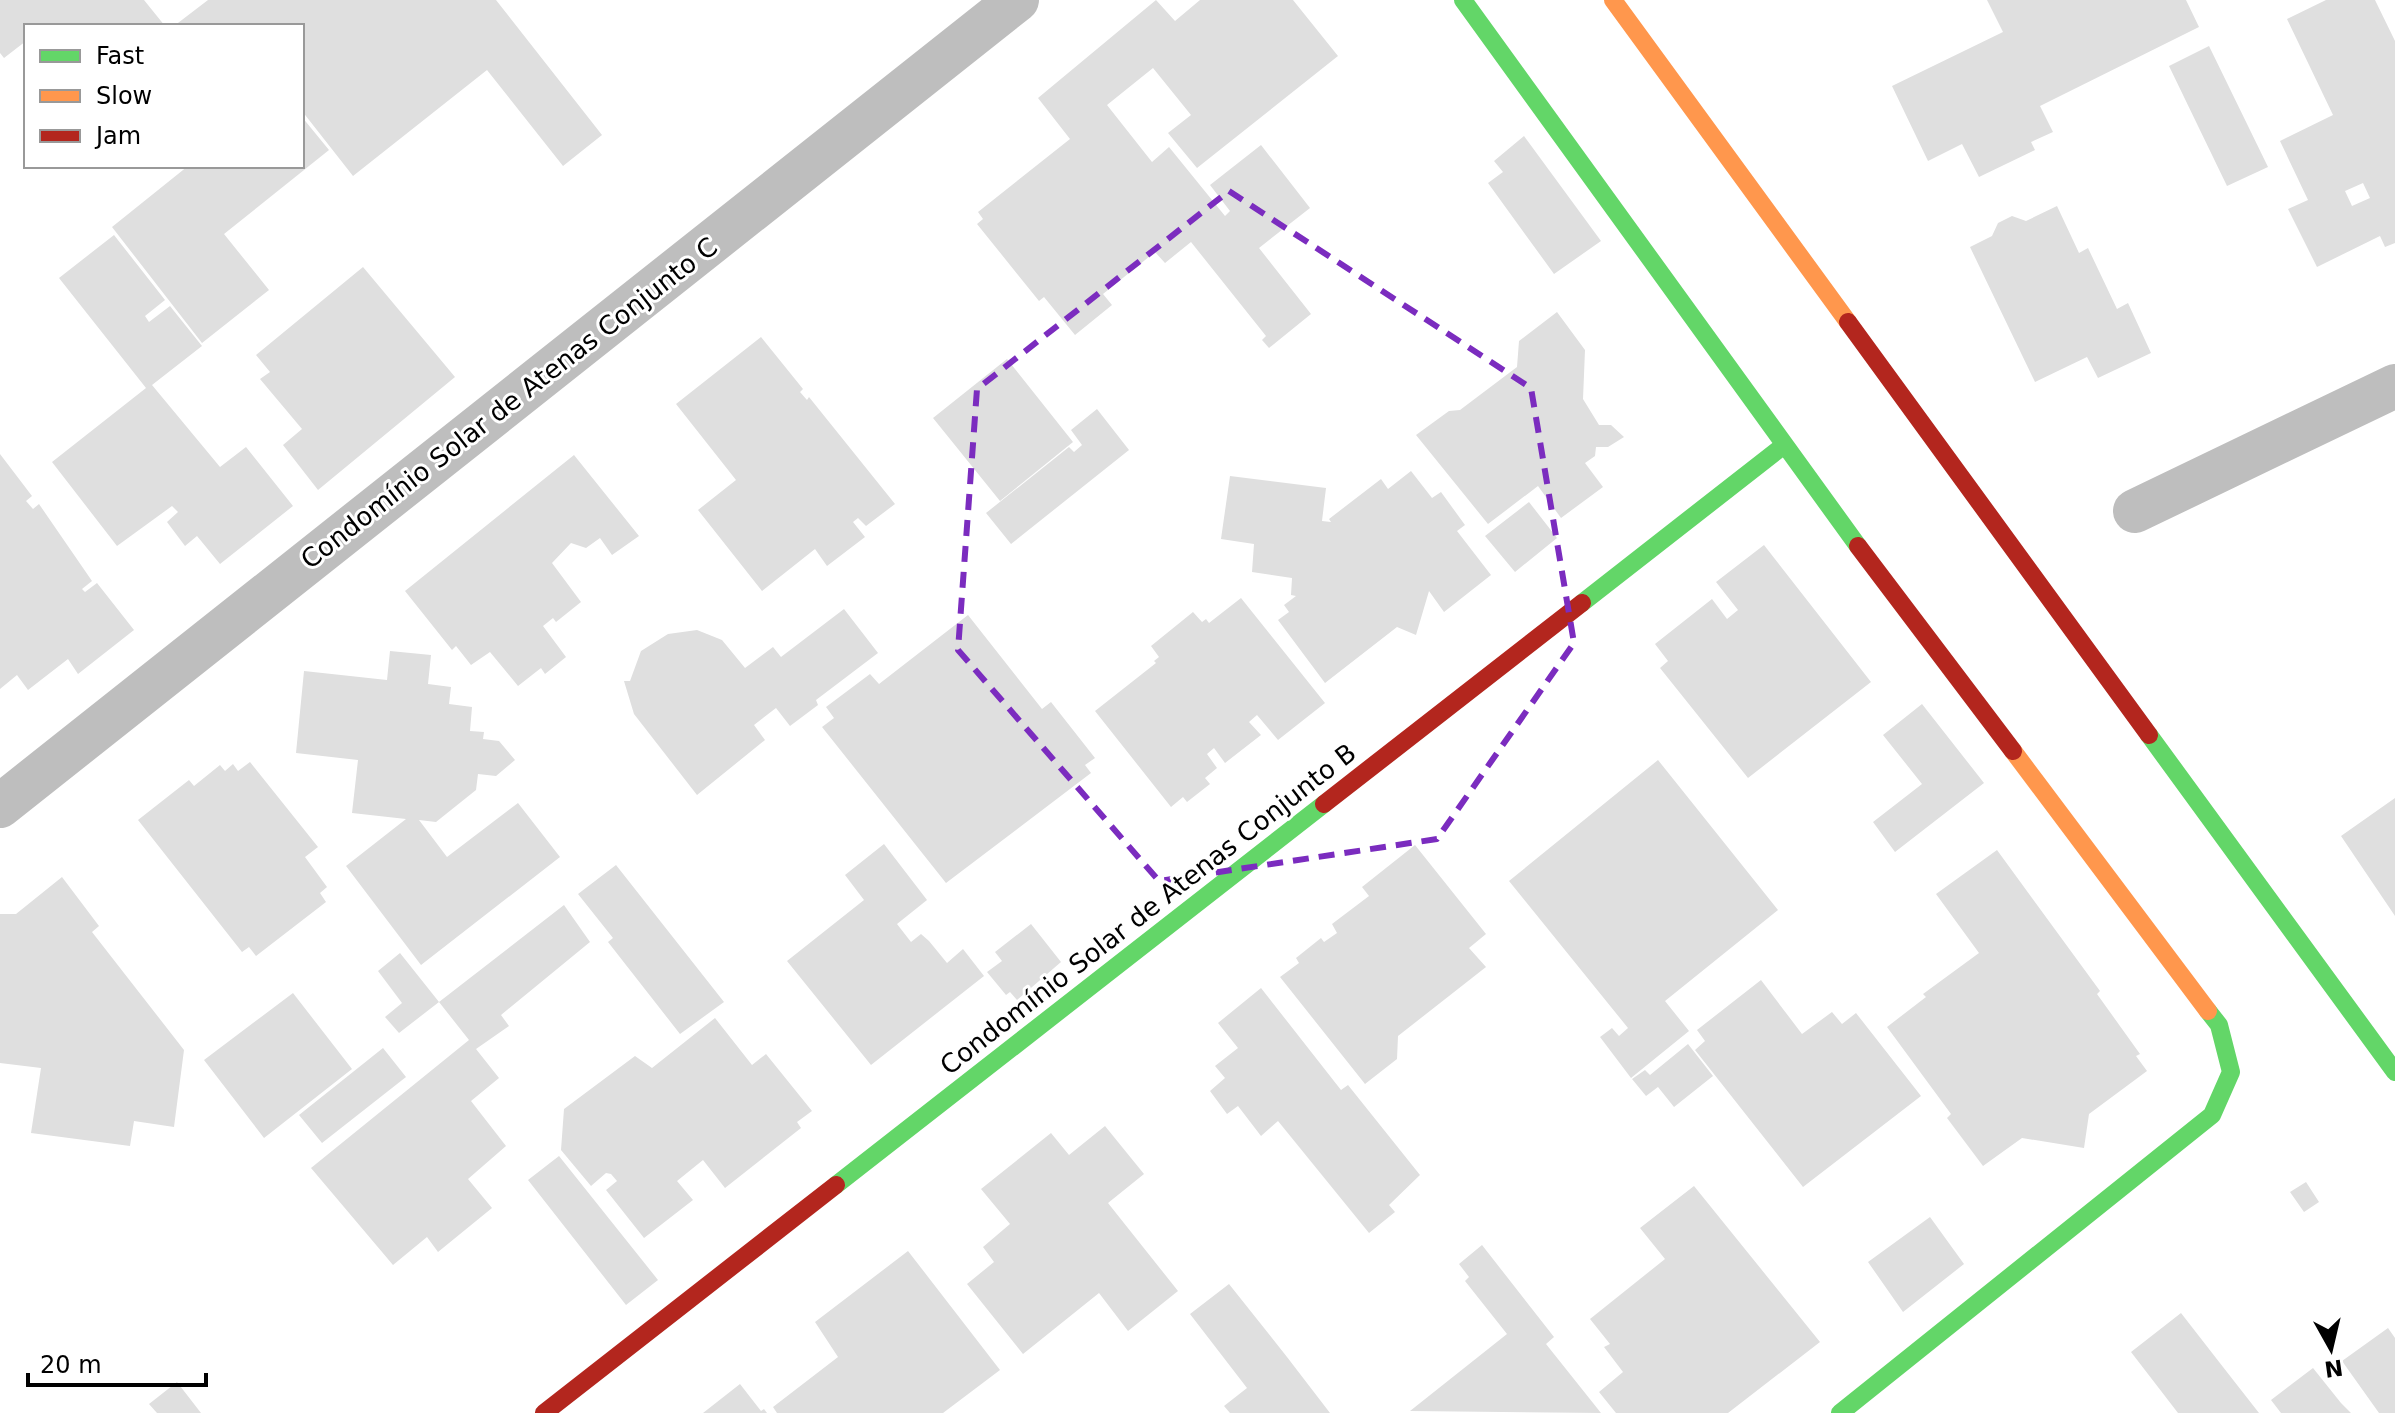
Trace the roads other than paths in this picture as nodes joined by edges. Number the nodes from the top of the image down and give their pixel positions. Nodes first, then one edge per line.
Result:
1 (1017, 0) edge
2 (1463, 0) edge
3 (1613, 0) edge
4 (2395, 386) edge
5 (1783, 446) junction
6 (2135, 511) dead end
7 (0, 806) edge
8 (2388, 1052) edge
9 (544, 1413) edge
10 (1840, 1413) edge

1 - 7 street, Condomínio Solar de Atenas Conjunto C
2 - 5 street
3 - 8 street
4 - 6 street
5 - 9 street, Condomínio Solar de Atenas Conjunto B
5 - 10 street

